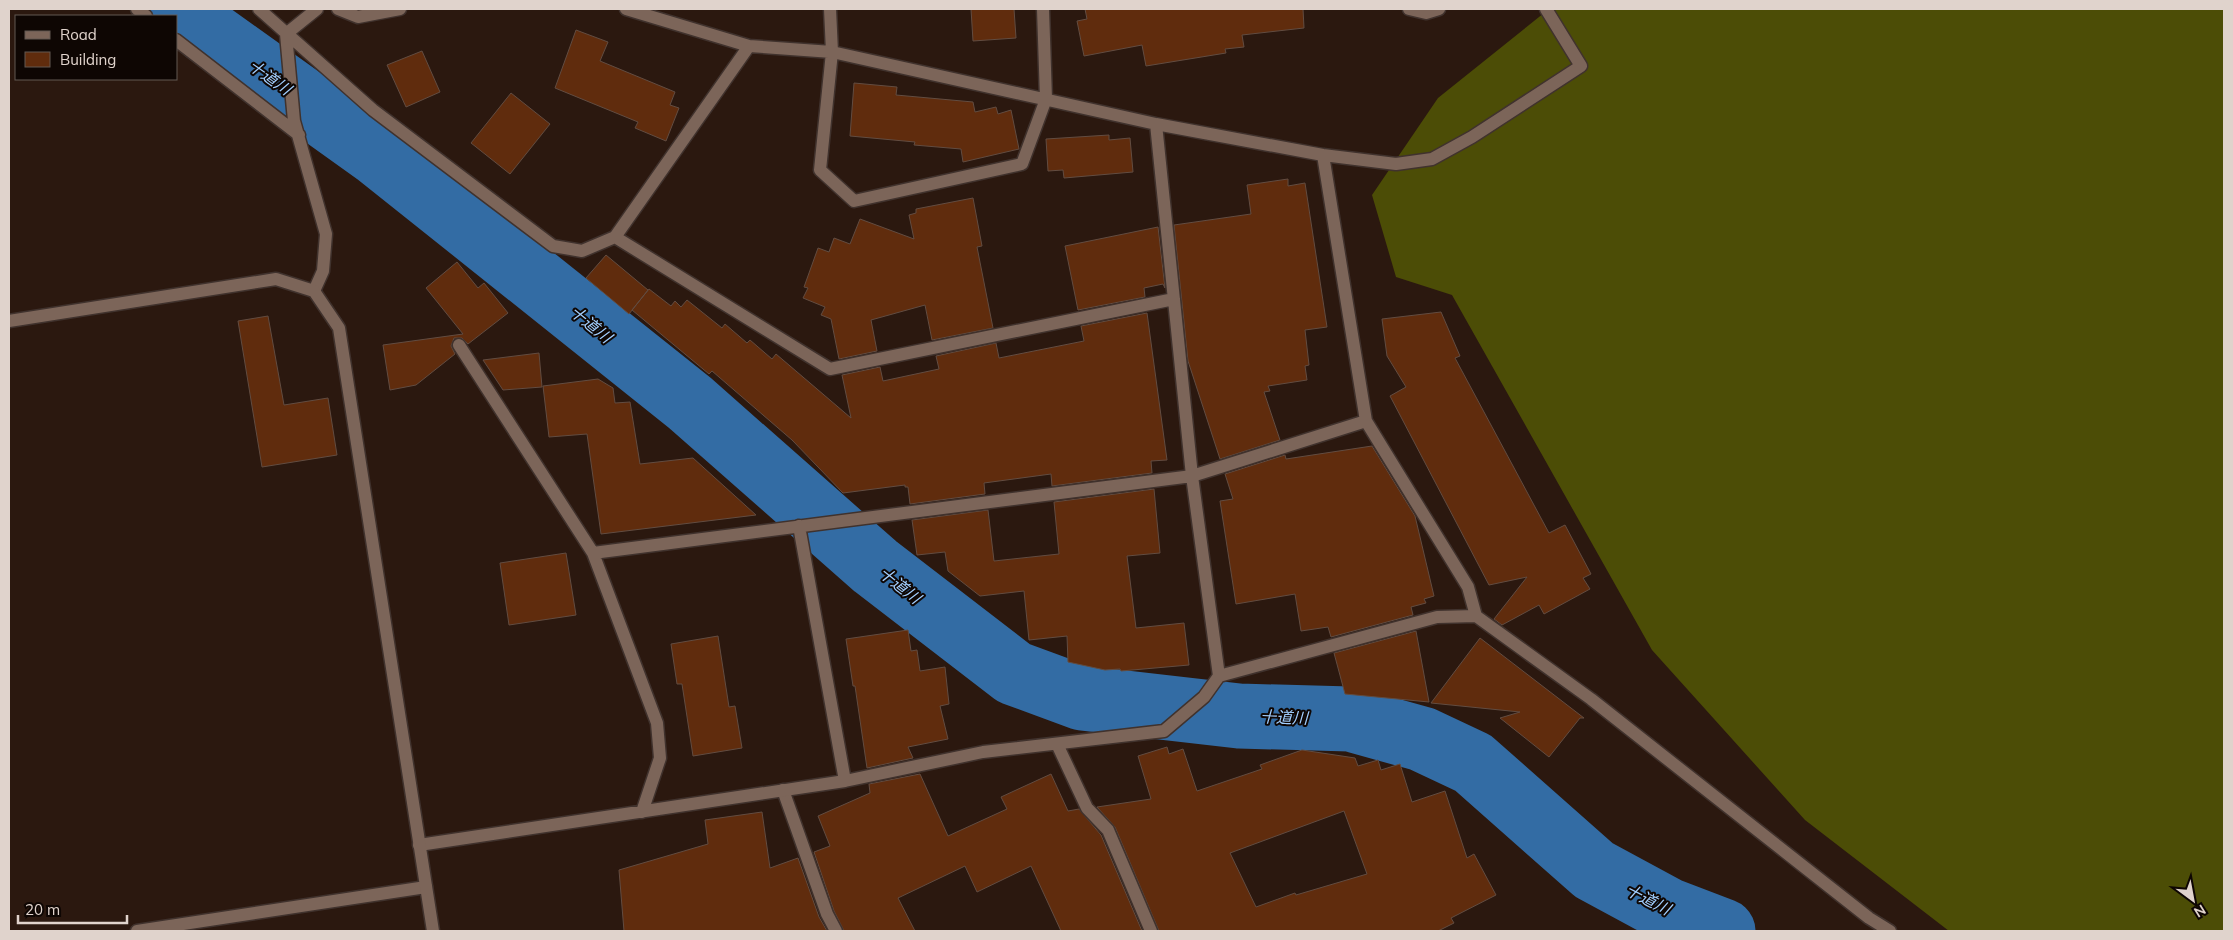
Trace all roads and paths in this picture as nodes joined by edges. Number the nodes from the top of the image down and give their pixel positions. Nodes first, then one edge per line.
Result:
1 (259, 9) edge
2 (318, 9) edge
3 (338, 9) edge
4 (400, 9) edge
5 (626, 9) edge
6 (830, 9) edge
7 (1043, 9) edge
8 (1409, 9) edge
9 (1439, 9) edge
10 (1546, 9) edge
11 (286, 34) junction
12 (178, 42) edge
13 (749, 46) junction
14 (832, 52) junction
15 (1046, 99) junction
16 (1156, 124) junction
17 (299, 135) junction
18 (1323, 155) junction
19 (615, 237) junction
20 (314, 291) junction
21 (1174, 299) junction
22 (9, 321) edge
23 (459, 346) dead end
24 (1366, 421) junction
25 (1192, 476) junction
26 (799, 526) junction
27 (593, 554) junction
28 (1476, 616) junction
29 (1219, 676) junction
30 (1057, 744) junction
31 (845, 781) junction
32 (782, 790) junction
33 (642, 812) junction
34 (419, 845) junction
35 (426, 887) junction
36 (137, 931) edge
37 (433, 931) edge
38 (836, 931) edge
39 (1151, 931) edge
40 (1890, 931) edge

1 - 11 street
2 - 11 street
3 - 4 street
5 - 13 street
6 - 14 street
7 - 15 street
8 - 9 street
10 - 18 street
11 - 17 street
11 - 19 street
12 - 17 street
13 - 14 street
13 - 19 street
14 - 15 street
14 - 15 street
15 - 16 street
16 - 18 street
16 - 21 street
17 - 20 street
18 - 24 street
19 - 21 street
20 - 22 street
20 - 34 street
21 - 25 street
23 - 27 street
24 - 25 street
24 - 28 street
25 - 26 street
25 - 29 street
26 - 27 street
26 - 31 street
27 - 33 street
28 - 29 street
28 - 40 street
29 - 30 street
30 - 31 street
30 - 39 street
31 - 32 street
32 - 33 street
32 - 38 street
33 - 34 street
34 - 35 street
35 - 36 street
35 - 37 street

